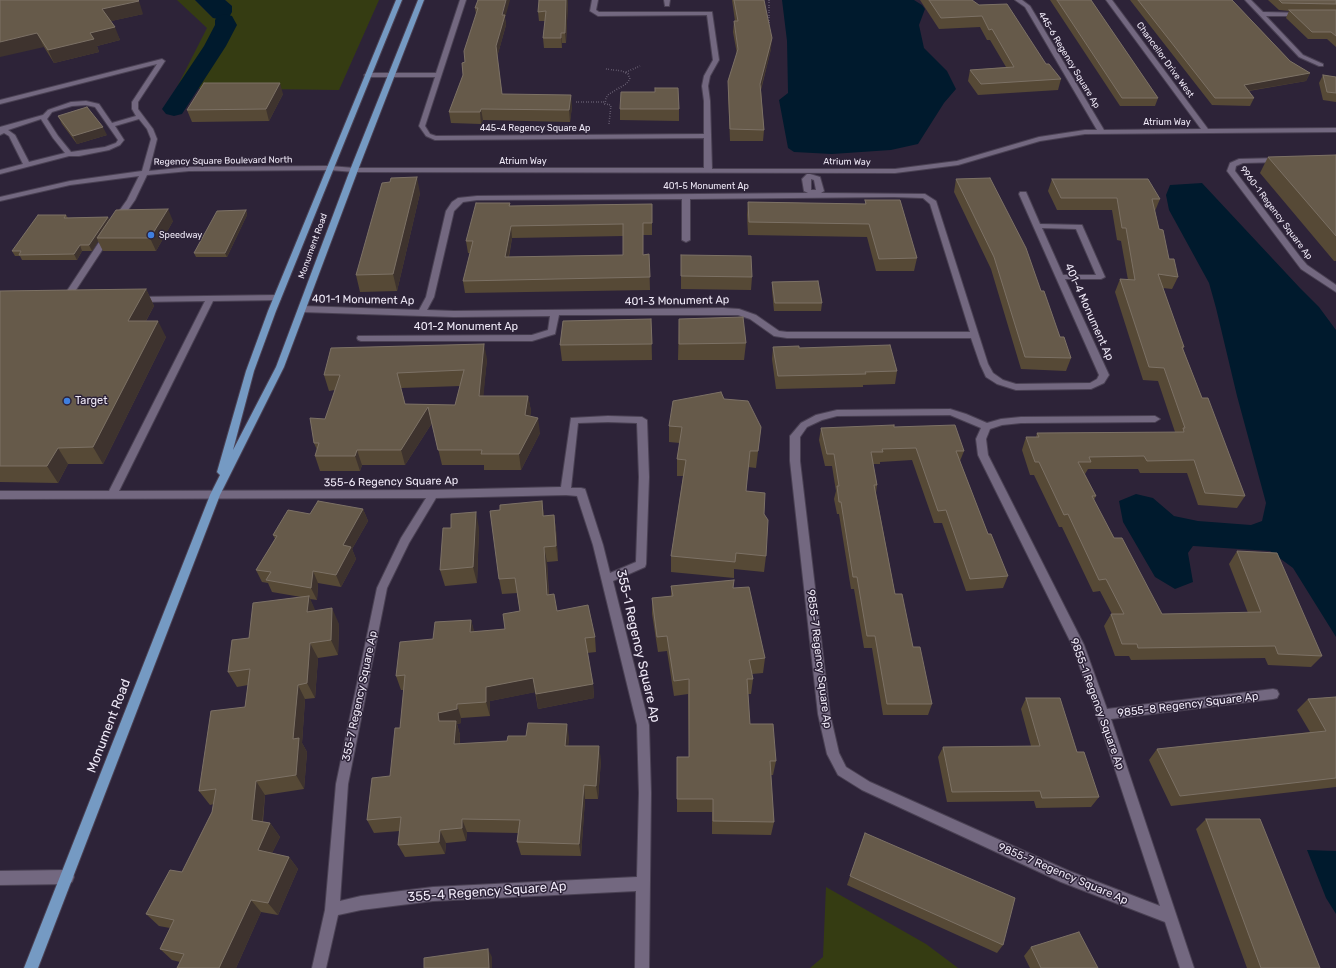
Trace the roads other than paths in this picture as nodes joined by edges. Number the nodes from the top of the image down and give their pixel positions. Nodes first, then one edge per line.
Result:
1 (399, 0) edge
2 (421, 0) edge
3 (463, 0) edge
4 (594, 0) edge
5 (1018, 0) edge
6 (1109, 0) edge
7 (1248, 0) edge
8 (1262, 14) junction
9 (1306, 14) edge
10 (1321, 65) dead end
11 (367, 75) junction
12 (391, 75) junction
13 (438, 75) junction
14 (0, 102) edge
15 (45, 116) junction
16 (140, 118) junction
17 (111, 125) junction
18 (1, 130) edge
19 (1336, 130) edge
20 (1206, 131) junction
21 (1102, 132) junction
22 (706, 136) junction
23 (69, 154) junction
24 (1290, 160) edge
25 (27, 165) junction
26 (330, 168) junction
27 (354, 170) junction
28 (708, 170) junction
29 (0, 172) edge
30 (145, 172) junction
31 (810, 173) junction
32 (815, 194) junction
33 (1024, 194) dead end
34 (686, 197) junction
35 (0, 198) edge
36 (1038, 226) junction
37 (686, 240) dead end
38 (1061, 278) junction
39 (1336, 289) edge
40 (277, 298) junction
41 (126, 299) edge
42 (210, 299) junction
43 (65, 300) edge
44 (302, 310) junction
45 (422, 312) junction
46 (556, 314) junction
47 (974, 334) junction
48 (361, 338) dead end
49 (1155, 419) dead end
50 (986, 427) junction
51 (566, 491) junction
52 (433, 494) junction
53 (0, 495) edge
54 (112, 495) junction
55 (215, 495) junction
56 (607, 579) junction
57 (1273, 694) dead end
58 (1103, 715) junction
59 (0, 878) edge
60 (67, 878) junction
61 (642, 884) junction
62 (332, 910) junction
63 (1169, 917) junction
64 (31, 968) edge
65 (319, 968) edge
66 (642, 968) edge
67 (1187, 968) edge

1 - 11 main road, Monument Road
2 - 12 main road, Monument Road
3 - 13 street
4 - 22 street
5 - 21 street, 445-6 Regency Square Ap
6 - 20 street, Chancellor Drive West
7 - 8 street
8 - 9 street
8 - 10 street
11 - 12 street
11 - 26 main road, Monument Road
12 - 13 street
12 - 27 main road, Monument Road
13 - 22 street, 445-4 Regency Square Ap
14 - 16 street
15 - 17 street
15 - 18 street
15 - 23 street
16 - 17 street
16 - 30 street
17 - 23 street
18 - 25 street
19 - 20 street, Atrium Way
20 - 21 street, Atrium Way
21 - 31 street, Atrium Way
22 - 28 street
23 - 25 street
24 - 39 street, 9960-1 Regency Square Ap
25 - 29 street
26 - 27 street, Regency Square Boulevard North
26 - 30 street, Regency Square Boulevard North
26 - 40 main road, Monument Road
27 - 28 street, Atrium Way
27 - 44 main road, Monument Road
28 - 31 street, Atrium Way
30 - 35 street, Regency Square Boulevard North
30 - 43 street
31 - 32 street
32 - 34 street, 401-5 Monument Ap
32 - 47 street, 401-5 Monument Ap
33 - 36 street, 401-4 Monument Ap
34 - 37 street
34 - 45 street, 401-5 Monument Ap
36 - 38 street, 401-4 Monument Ap
36 - 38 street
38 - 47 street, 401-4 Monument Ap
40 - 42 street
40 - 55 main road, Monument Road
41 - 42 street
42 - 54 street
44 - 45 street, 401-1 Monument Ap
44 - 55 main road, Monument Road
45 - 46 street, 401-3 Monument Ap
46 - 47 street, 401-3 Monument Ap
46 - 48 street, 401-2 Monument Ap
49 - 50 street
50 - 58 street, 9855-1 Regency Square Ap
50 - 63 street, 9855-7 Regency Square Ap
51 - 52 street, 355-6 Regency Square Ap
51 - 56 street, 355-1 Regency Square Ap
51 - 56 street
52 - 55 street, 355-6 Regency Square Ap
52 - 62 street, 355-7 Regency Square Ap
53 - 54 street, 355-6 Regency Square Ap
54 - 55 street, 355-6 Regency Square Ap
55 - 60 main road, Monument Road
56 - 61 street, 355-1 Regency Square Ap
57 - 58 street, 9855-8 Regency Square Ap
58 - 63 street, 9855-1 Regency Square Ap
59 - 60 street
60 - 64 main road, Monument Road
61 - 62 street, 355-4 Regency Square Ap
61 - 66 street, 355-1 Regency Square Ap
62 - 65 street, 355-7 Regency Square Ap
63 - 67 street, 9855-1 Regency Square Ap

